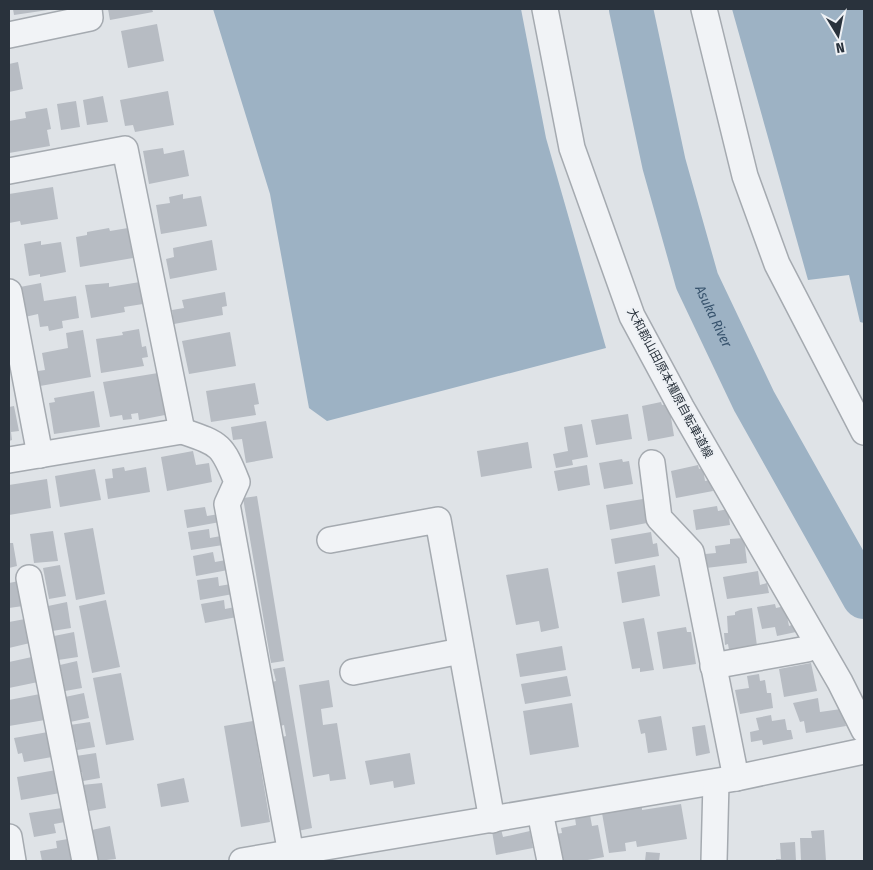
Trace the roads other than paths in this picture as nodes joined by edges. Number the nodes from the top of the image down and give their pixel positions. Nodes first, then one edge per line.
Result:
1 (88, 9) edge
2 (545, 9) edge
3 (704, 9) edge
4 (9, 35) edge
5 (9, 172) edge
6 (9, 292) edge
7 (182, 431) junction
8 (864, 432) edge
9 (40, 456) junction
10 (9, 460) edge
11 (652, 463) dead end
12 (330, 540) dead end
13 (29, 578) dead end
14 (807, 649) dead end
15 (461, 651) junction
16 (713, 666) junction
17 (353, 672) dead end
18 (864, 730) edge
19 (864, 751) edge
20 (726, 780) junction
21 (540, 812) junction
22 (492, 820) junction
23 (9, 836) edge
24 (291, 854) junction
25 (337, 854) edge
26 (13, 861) edge
27 (85, 861) edge
28 (242, 861) edge
29 (550, 861) edge
30 (714, 861) edge

1 - 4 street
2 - 18 street, 大和郡山田原本橿原自転車道線
3 - 8 street
5 - 7 street
6 - 9 street
7 - 9 street
7 - 24 street
9 - 10 street
11 - 16 street
12 - 15 street
13 - 27 street
14 - 16 street
15 - 17 street
15 - 22 street
16 - 20 street
19 - 20 street
20 - 21 street
20 - 30 street
21 - 22 street
21 - 29 street
22 - 25 street
23 - 26 street
24 - 25 street
24 - 28 street

